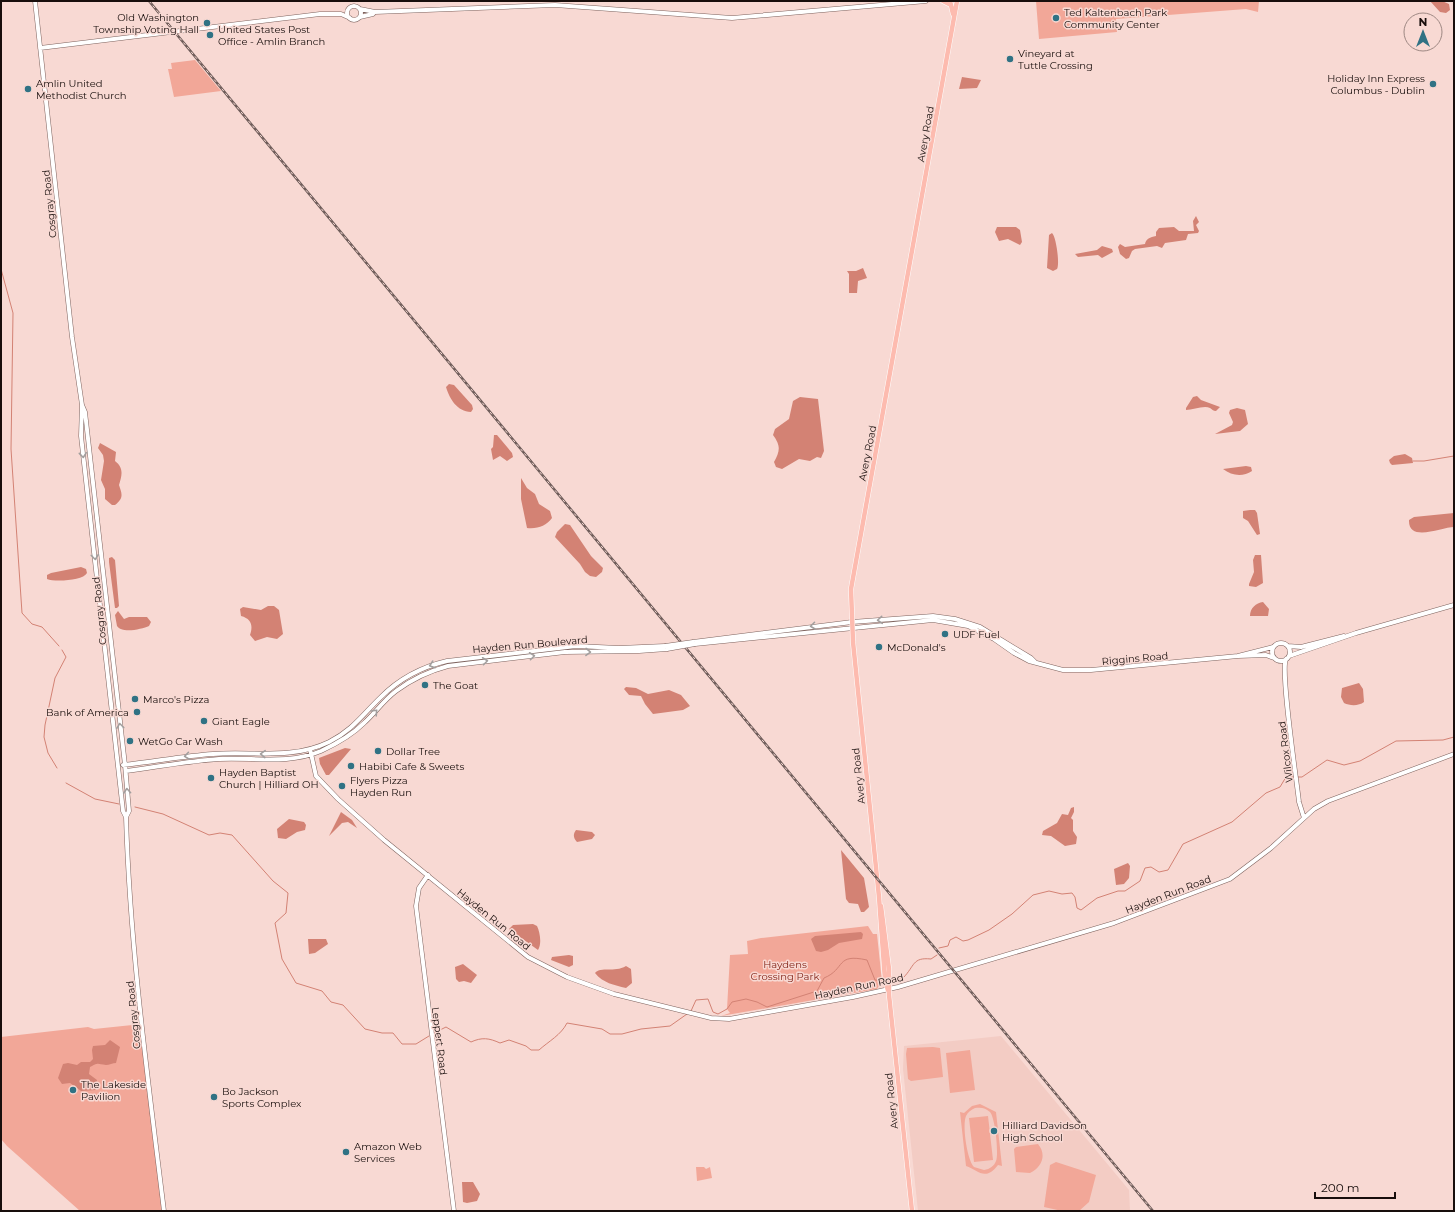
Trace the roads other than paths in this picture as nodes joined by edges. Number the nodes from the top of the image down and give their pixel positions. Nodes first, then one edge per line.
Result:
1 (35, 1) edge
2 (926, 1) edge
3 (943, 1) edge
4 (957, 1) edge
5 (951, 2) edge
6 (349, 8) junction
7 (360, 9) junction
8 (375, 12) junction
9 (328, 14) junction
10 (953, 16) junction
11 (360, 17) junction
12 (350, 18) junction
13 (40, 48) junction
14 (82, 404) junction
15 (81, 418) junction
16 (88, 435) junction
17 (1454, 605) edge
18 (852, 622) junction
19 (852, 628) junction
20 (1356, 633) junction
21 (694, 643) junction
22 (1288, 646) junction
23 (1273, 647) junction
24 (666, 648) junction
25 (1238, 656) junction
26 (1274, 658) junction
27 (1288, 658) junction
28 (1279, 661) junction
29 (1034, 662) junction
30 (1286, 683) junction
31 (310, 749) junction
32 (310, 754) junction
33 (1454, 754) edge
34 (119, 765) junction
35 (125, 765) junction
36 (126, 771) junction
37 (126, 817) junction
38 (1304, 818) junction
39 (428, 875) junction
40 (888, 990) junction
41 (164, 1211) edge
42 (454, 1211) edge
43 (912, 1211) edge

1 - 13 main road, Cosgray Road
2 - 8 main road
3 - 5 main road
4 - 5 main road
4 - 10 main road, Avery Road
5 - 10 main road, Avery Road
6 - 7 main road
6 - 9 main road
6 - 12 main road
7 - 8 main road
7 - 11 main road
8 - 11 main road
9 - 12 main road
9 - 13 main road
10 - 18 main road, Avery Road
11 - 12 main road
13 - 14 main road, Cosgray Road
14 - 15 main road, Cosgray Road
14 - 16 main road, Cosgray Road
15 - 16 main road
15 -> 34 main road, Cosgray Road
35 -> 16 main road, Cosgray Road
17 - 20 main road
18 - 19 main road, Avery Road
18 -> 21 main road, Hayden Run Boulevard
29 -> 18 main road, Riggins Road
19 - 21 main road, Hayden Run Boulevard
19 - 29 main road, Riggins Road
19 - 40 main road, Avery Road
20 - 22 main road
20 - 27 main road
21 - 24 main road, Hayden Run Boulevard, bridge
22 - 23 main road
22 - 27 main road
23 - 25 main road, Riggins Road
23 - 26 main road
24 -> 31 main road, Hayden Run Boulevard
32 -> 24 main road, Hayden Run Boulevard
25 - 26 main road, Riggins Road
25 - 29 main road, Riggins Road
26 - 28 main road
27 - 28 main road
27 - 30 main road, Wilcox Road
28 - 30 main road, Wilcox Road
30 - 38 main road, Wilcox Road
31 - 32 main road, Hayden Run Road
31 -> 35 main road
32 - 36 main road
32 - 39 main road, Hayden Run Road
33 - 38 main road, Hayden Run Road
34 - 35 main road
34 - 37 main road, Cosgray Road
35 - 36 main road, Cosgray Road
37 -> 36 main road, Cosgray Road
37 - 41 main road, Cosgray Road
38 - 40 main road, Hayden Run Road
39 - 40 main road, Hayden Run Road
39 - 42 main road, Leppert Road
40 - 43 main road, Avery Road

